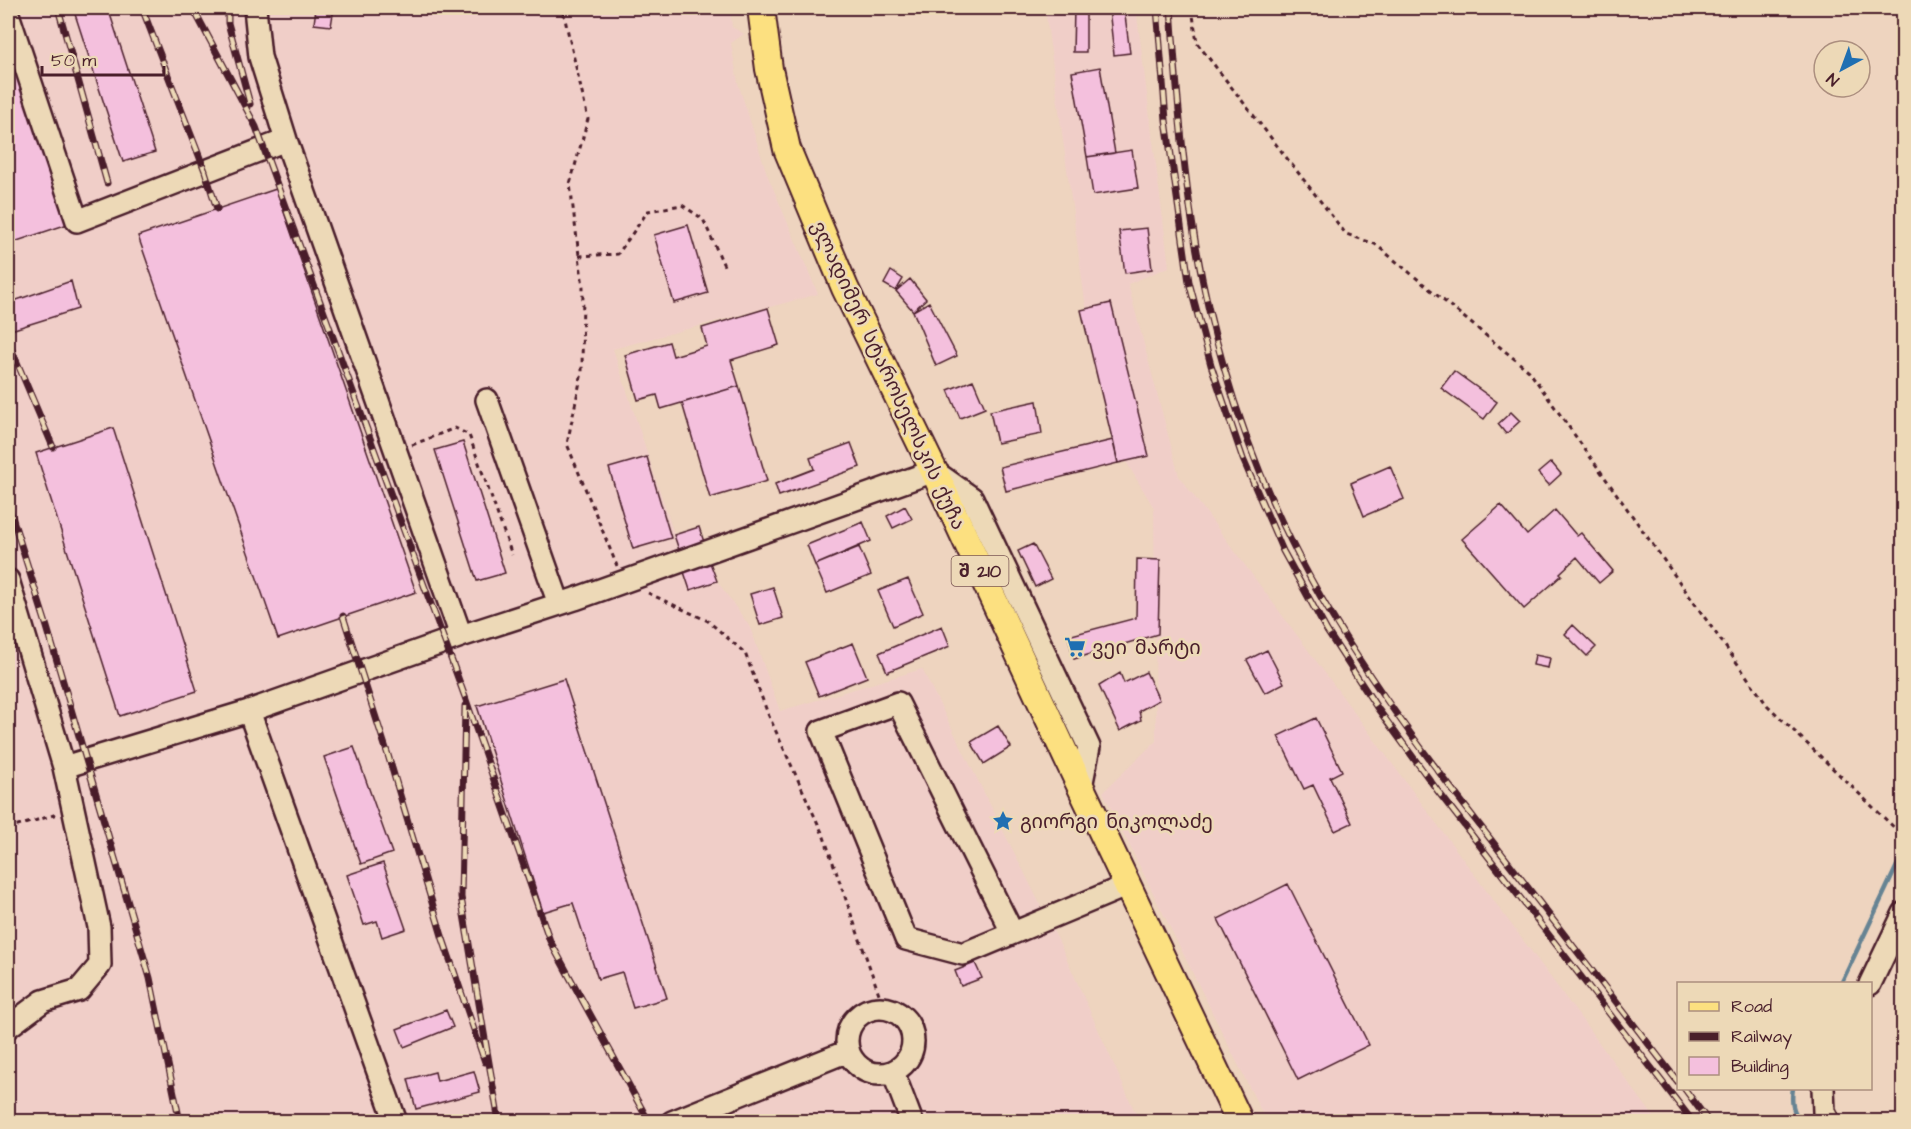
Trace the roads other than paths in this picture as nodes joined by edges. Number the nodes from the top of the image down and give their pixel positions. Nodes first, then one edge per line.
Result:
1 (255, 8) edge
2 (761, 8) edge
3 (8, 14) edge
4 (286, 140) junction
5 (487, 400) dead end
6 (934, 471) junction
7 (8, 580) edge
8 (559, 604) junction
9 (1036, 633) junction
10 (461, 636) junction
11 (1023, 664) junction
12 (1056, 676) junction
13 (249, 711) junction
14 (64, 767) junction
15 (1081, 787) junction
16 (1128, 885) junction
17 (1904, 913) edge
18 (1012, 932) junction
19 (1870, 982) edge
20 (8, 1027) edge
21 (848, 1051) junction
22 (893, 1072) junction
23 (1823, 1090) edge
24 (396, 1122) edge
25 (672, 1122) edge
26 (912, 1122) edge
27 (1240, 1122) edge
28 (1829, 1122) edge

1 - 4 street
2 - 6 main road, ვლადიმერ სტაროსელსკის ქუჩა / შ 210
3 - 4 street
4 - 10 street
5 - 8 street
6 - 8 street
6 - 9 street
6 - 11 main road, ვლადიმერ სტაროსელსკის ქუჩა / შ 210
7 - 14 street
8 - 10 street
9 - 11 street
9 - 12 street
10 - 13 street
11 - 12 street
11 - 15 main road, ვლადიმერ სტაროსელსკის ქუჩა / შ 210
12 - 15 street
13 - 14 street
13 - 24 street
14 - 20 street
15 - 16 main road, ვლადიმერ სტაროსელსკის ქუჩა / შ 210
16 - 18 street
16 - 27 main road, ვლადიმერ სტაროსელსკის ქუჩა / შ 210
17 - 19 street
18 - 18 street
21 - 22 street
21 - 22 street
21 - 25 street
22 - 26 street
23 - 28 street

